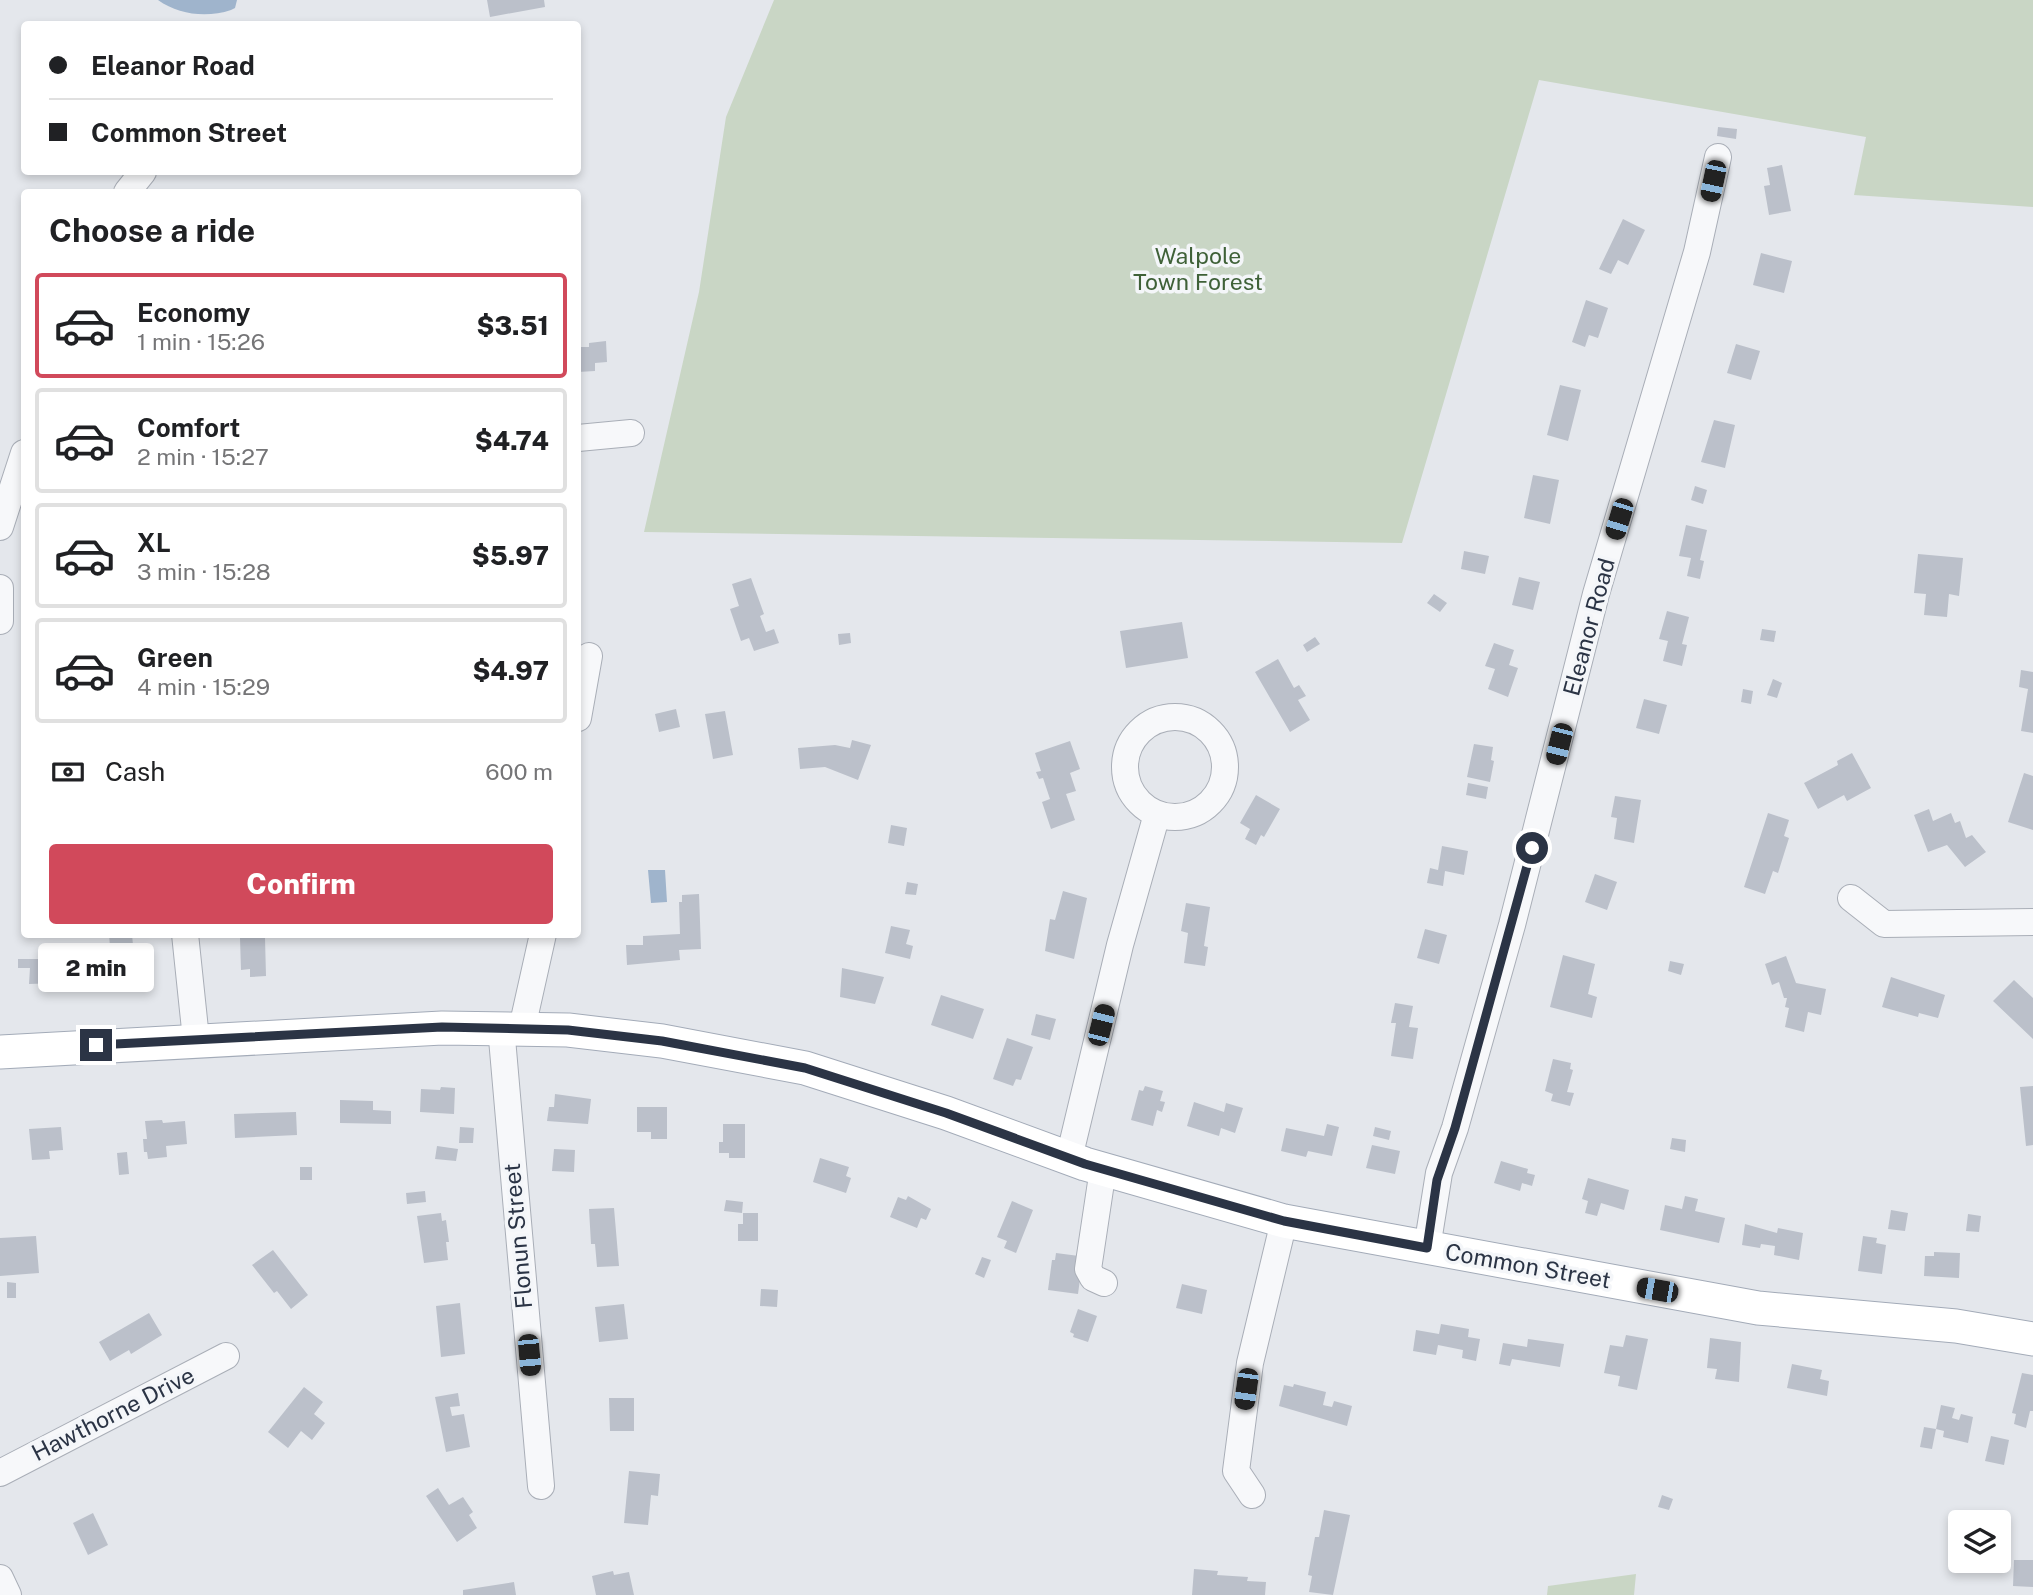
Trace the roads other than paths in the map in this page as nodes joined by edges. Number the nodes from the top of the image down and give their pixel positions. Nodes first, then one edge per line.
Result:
1 (1718, 157) dead end
2 (141, 175) edge
3 (130, 189) edge
4 (631, 433) dead end
5 (581, 438) edge
6 (21, 462) edge
7 (0, 527) edge
8 (0, 588) edge
9 (0, 621) edge
10 (589, 656) dead end
11 (581, 701) edge
12 (1157, 814) dead end
13 (1851, 898) dead end
14 (2033, 922) edge
15 (185, 938) edge
16 (542, 938) edge
17 (512, 1028) junction
18 (196, 1039) junction
19 (0, 1052) edge
20 (1069, 1158) junction
21 (1103, 1169) junction
22 (1284, 1221) junction
23 (1427, 1248) junction
24 (1104, 1283) dead end
25 (2033, 1339) edge
26 (226, 1356) dead end
27 (0, 1473) edge
28 (541, 1486) dead end
29 (1252, 1495) dead end
30 (0, 1578) edge
31 (8, 1595) edge

1 - 23 street, Eleanor Road
2 - 3 street
4 - 5 street
6 - 7 street
8 - 9 street
10 - 11 street
12 - 20 street
13 - 14 street
15 - 18 street
16 - 17 street, Flonun Street
17 - 18 main road, Common Street
17 - 20 main road, Common Street
17 - 28 street, Flonun Street
18 - 19 main road, Common Street
20 - 21 main road, Common Street
21 - 22 main road, Common Street
21 - 24 street
22 - 23 main road, Common Street
22 - 29 street
23 - 25 main road, Common Street
26 - 27 street, Hawthorne Drive
30 - 31 street

